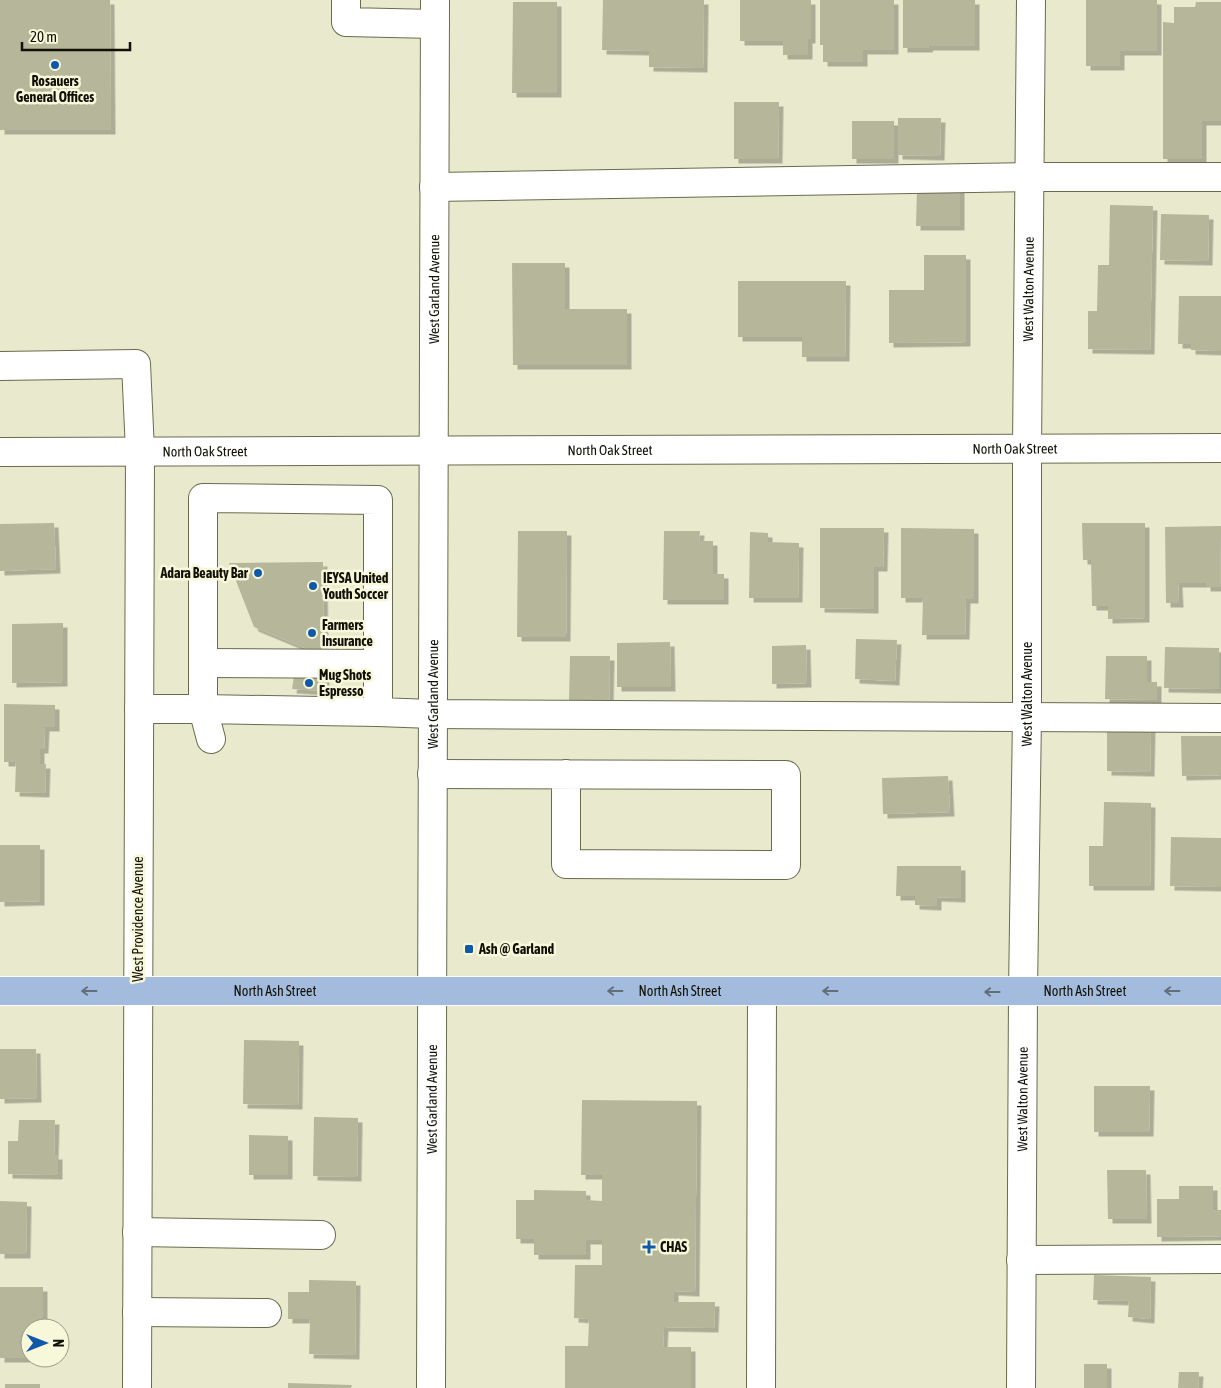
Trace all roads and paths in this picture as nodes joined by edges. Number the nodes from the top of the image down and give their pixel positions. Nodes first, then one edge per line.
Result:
1 (346, 0) edge
2 (1031, 0) edge
3 (435, 12) edge
4 (1221, 176) edge
5 (1029, 177) junction
6 (434, 187) junction
7 (0, 366) edge
8 (1221, 448) edge
9 (1027, 449) junction
10 (433, 450) junction
11 (140, 451) junction
12 (0, 452) edge
13 (203, 663) junction
14 (378, 664) junction
15 (139, 709) junction
16 (203, 709) junction
17 (378, 712) junction
18 (432, 714) junction
19 (1027, 716) junction
20 (1221, 718) edge
21 (211, 739) dead end
22 (432, 774) junction
23 (566, 774) junction
24 (138, 990) junction
25 (433, 990) junction
26 (0, 991) edge
27 (762, 991) junction
28 (1221, 991) edge
29 (1022, 992) junction
30 (137, 1232) junction
31 (320, 1235) dead end
32 (1221, 1259) edge
33 (1021, 1260) junction
34 (137, 1312) junction
35 (267, 1313) dead end
36 (137, 1388) edge
37 (431, 1388) edge
38 (761, 1388) edge
39 (1021, 1388) edge

1 - 3 street
2 - 5 street, West Walton Avenue
3 - 6 street, West Garland Avenue
4 - 5 street
5 - 6 street
5 - 9 street, West Walton Avenue
6 - 10 street, West Garland Avenue
7 - 11 street, West Providence Avenue
8 - 9 street, North Oak Street
9 - 10 street, North Oak Street
9 - 19 street, West Walton Avenue
10 - 11 street, North Oak Street
10 - 18 street, West Garland Avenue
11 - 12 street, North Oak Street
11 - 15 street, West Providence Avenue
13 - 14 street
13 - 14 street
13 - 16 street
14 - 17 street
15 - 16 street
15 - 24 street, West Providence Avenue
16 - 17 street
16 - 21 street
17 - 18 street
18 - 19 street
18 - 22 street, West Garland Avenue
19 - 20 street
19 - 29 street, West Walton Avenue
22 - 23 street
22 - 25 street, West Garland Avenue
23 - 23 street
24 - 25 main road, North Ash Street
24 -> 26 main road, North Ash Street
24 - 30 street, West Providence Avenue
27 -> 25 main road, North Ash Street
25 - 37 street, West Garland Avenue
29 -> 27 main road, North Ash Street
27 - 38 street
28 -> 29 main road, North Ash Street
29 - 33 street, West Walton Avenue
30 - 31 street
30 - 34 street, West Providence Avenue
32 - 33 street
33 - 39 street, West Walton Avenue
34 - 35 street
34 - 36 street, West Providence Avenue

